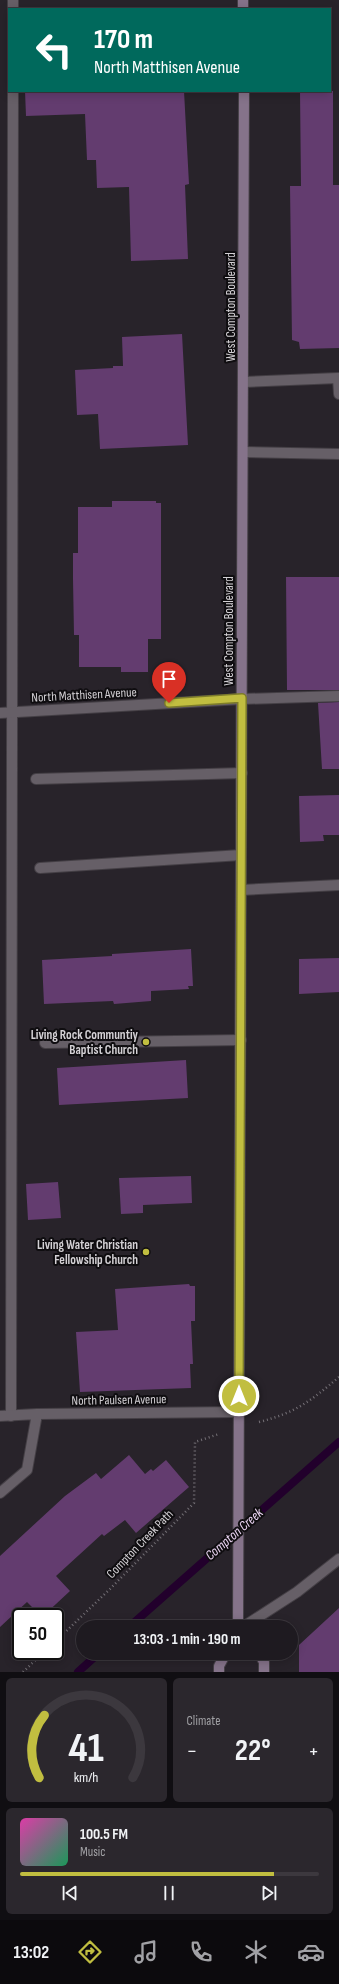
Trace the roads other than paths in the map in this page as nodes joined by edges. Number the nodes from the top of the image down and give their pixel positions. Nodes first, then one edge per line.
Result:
1 (14, 92) edge
2 (244, 92) edge
3 (244, 382) junction
4 (339, 394) edge
5 (243, 452) junction
6 (339, 454) edge
7 (339, 696) edge
8 (242, 698) junction
9 (14, 712) junction
10 (0, 713) edge
11 (242, 773) junction
12 (36, 779) dead end
13 (241, 855) junction
14 (40, 868) dead end
15 (339, 885) edge
16 (241, 890) junction
17 (241, 1040) junction
18 (45, 1043) dead end
19 (239, 1412) junction
20 (38, 1414) junction
21 (0, 1416) edge
22 (11, 1416) junction
23 (0, 1493) edge
24 (339, 1559) edge
25 (238, 1620) edge
26 (254, 1620) edge
27 (222, 1660) edge
28 (263, 1660) edge
29 (219, 1672) edge
30 (264, 1672) edge

1 - 9 street
2 - 3 main road, West Compton Boulevard
3 - 4 street
3 - 5 main road, West Compton Boulevard
5 - 6 street
5 - 8 main road, West Compton Boulevard
7 - 8 street, North Matthisen Avenue
8 - 9 street, North Matthisen Avenue
8 - 11 main road, West Compton Boulevard
9 - 10 street, North Matthisen Avenue
9 - 22 street
11 - 12 street
11 - 13 main road, West Compton Boulevard
13 - 14 street
13 - 16 main road, West Compton Boulevard
15 - 16 street
16 - 17 main road, West Compton Boulevard
17 - 18 street
17 - 19 main road, West Compton Boulevard
19 - 20 street, North Paulsen Avenue
19 - 25 main road, West Compton Boulevard
20 - 22 street, North Paulsen Avenue
20 - 23 street
21 - 22 street, North Paulsen Avenue
24 - 26 street
27 - 29 main road
28 - 30 main road

